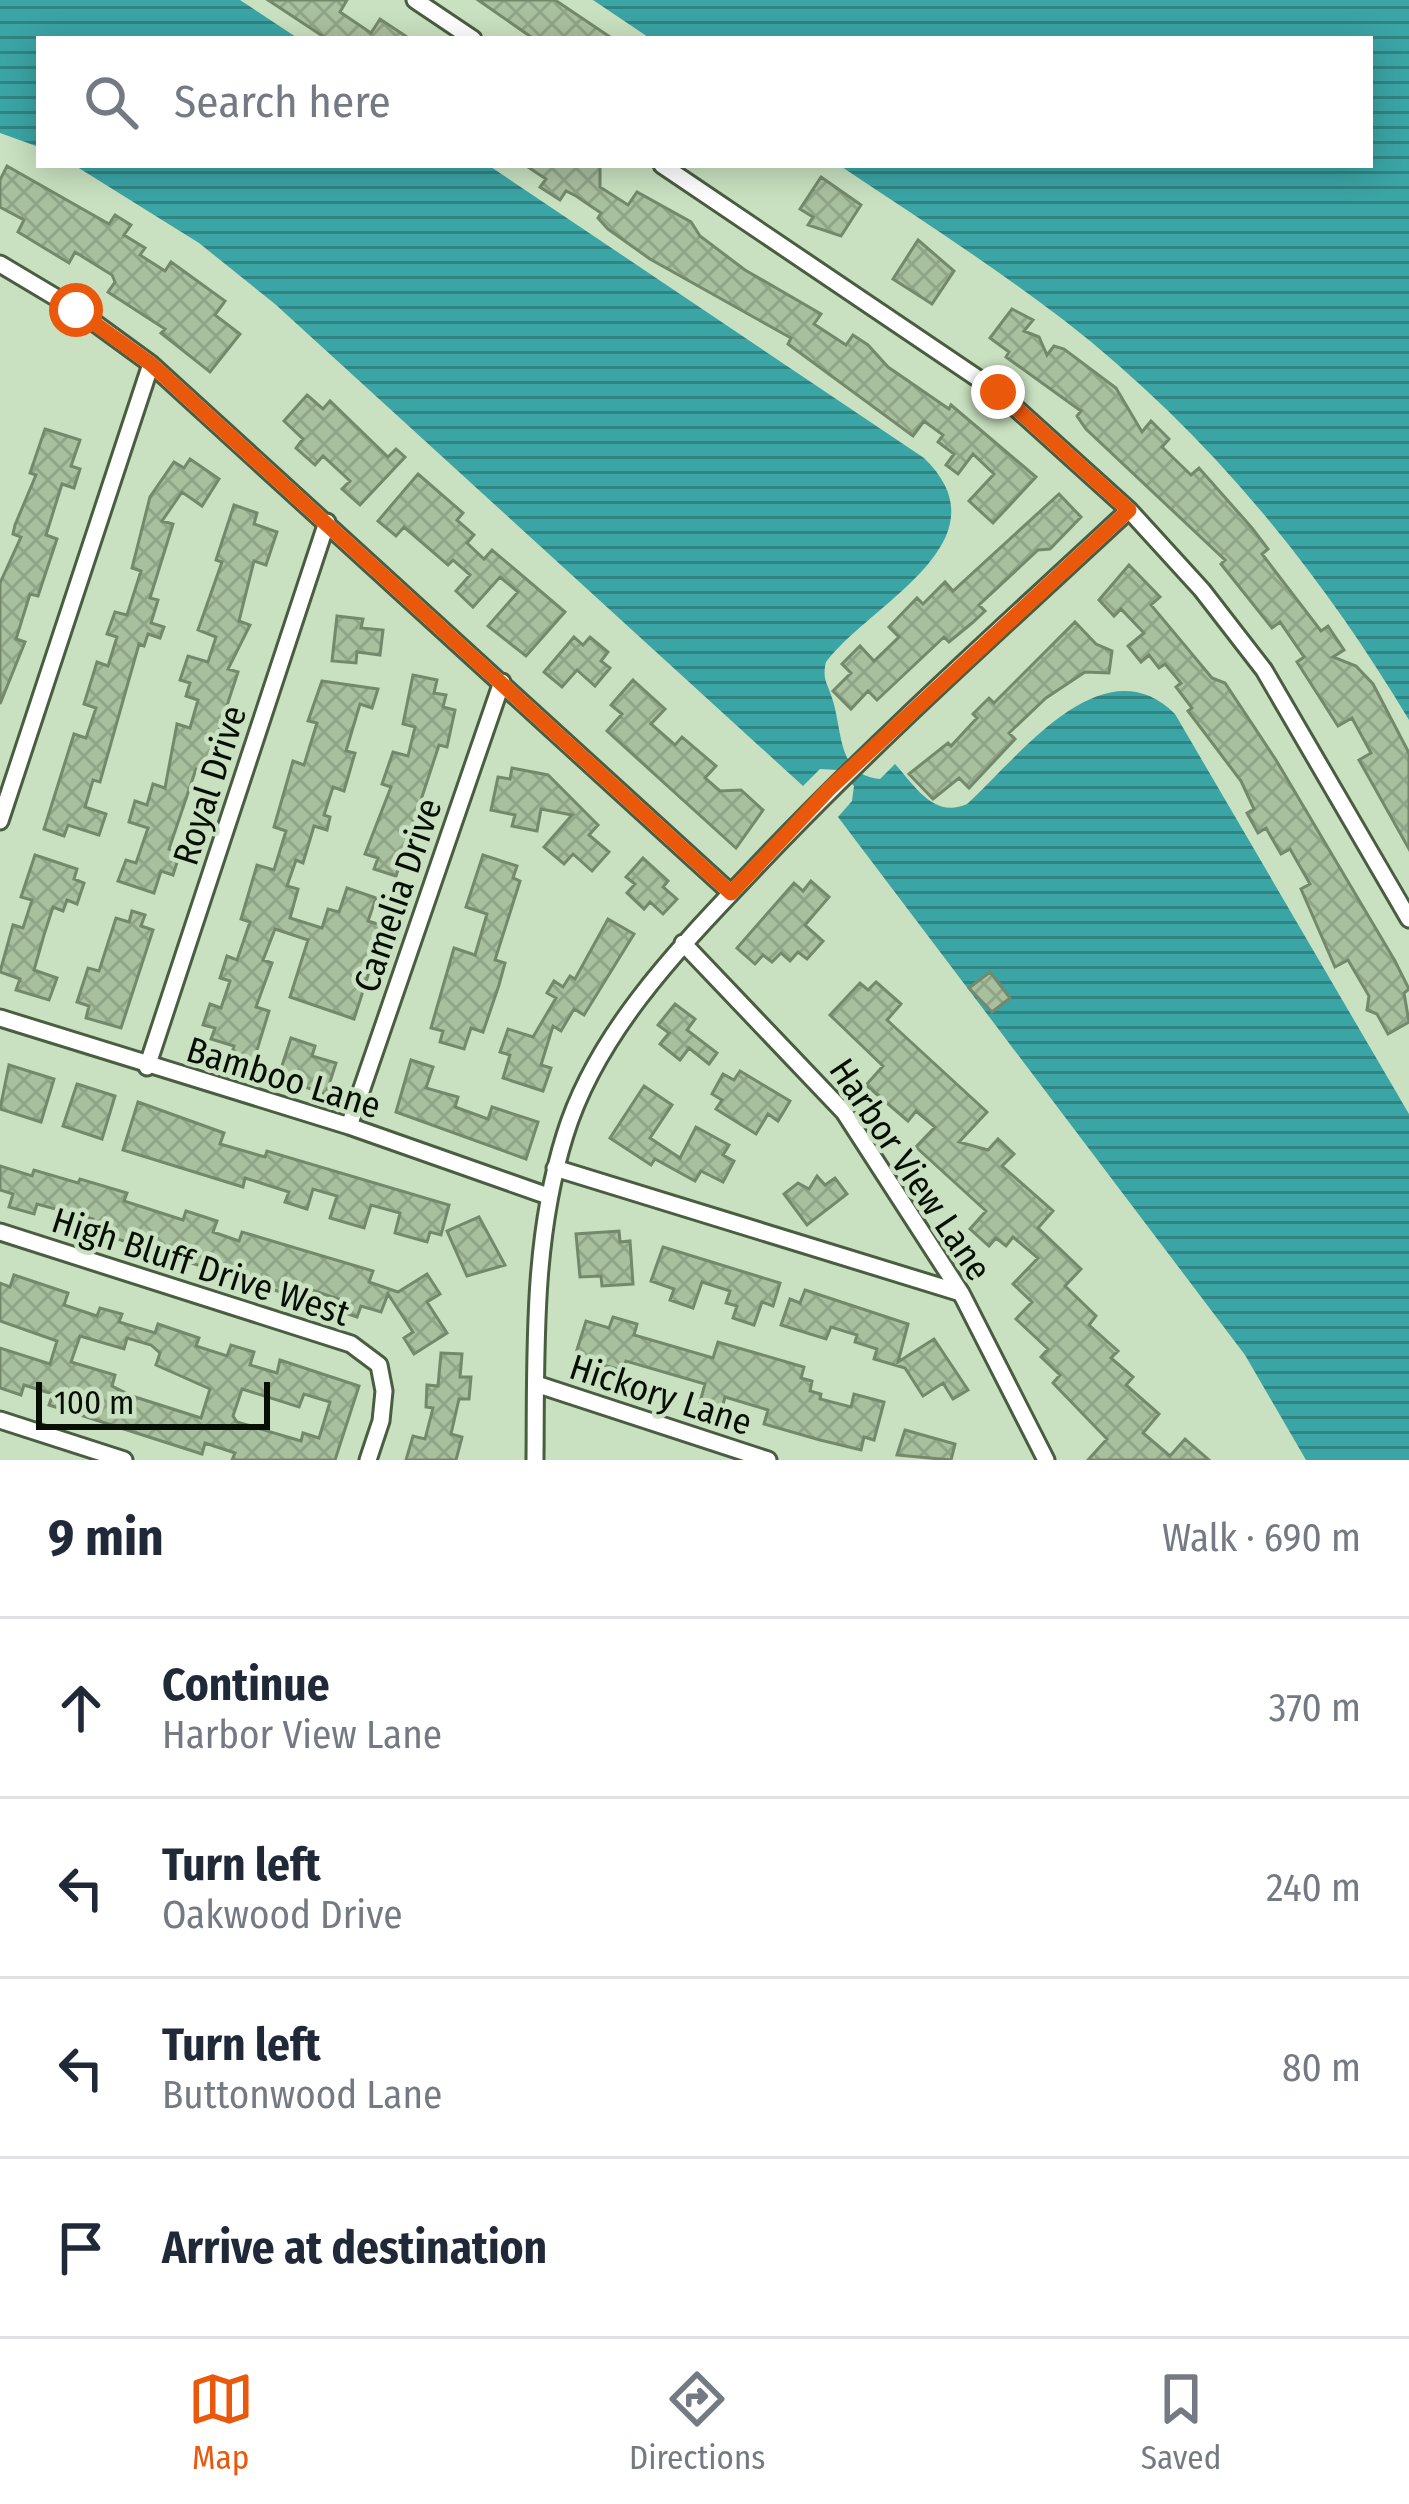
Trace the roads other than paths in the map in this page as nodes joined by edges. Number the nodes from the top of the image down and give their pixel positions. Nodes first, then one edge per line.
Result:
1 (415, 0) edge
2 (469, 36) edge
3 (666, 168) edge
4 (0, 264) edge
5 (151, 364) junction
6 (1129, 510) junction
7 (327, 522) junction
8 (502, 682) junction
9 (0, 821) edge
10 (731, 893) junction
11 (1409, 919) edge
12 (683, 943) junction
13 (0, 1018) edge
14 (147, 1066) junction
15 (349, 1126) junction
16 (555, 1168) junction
17 (548, 1196) junction
18 (0, 1232) edge
19 (961, 1293) junction
20 (536, 1384) junction
21 (0, 1420) edge
22 (124, 1460) edge
23 (368, 1460) edge
24 (535, 1460) edge
25 (768, 1460) edge
26 (1046, 1460) edge

1 - 2 street
3 - 6 street
4 - 5 street
5 - 7 street
5 - 9 street
6 - 10 street
6 - 11 street
7 - 8 street
7 - 14 street, Royal Drive
8 - 10 street
8 - 15 street, Camelia Drive
10 - 12 street
12 - 16 street
12 - 19 street, Harbor View Lane
13 - 14 street, Bamboo Lane
14 - 15 street, Bamboo Lane
15 - 17 street, Bamboo Lane
16 - 17 street
16 - 19 street
17 - 20 street
18 - 23 street, High Bluff Drive West
19 - 26 street, Harbor View Lane
20 - 24 street
20 - 25 street, Hickory Lane
21 - 22 street

